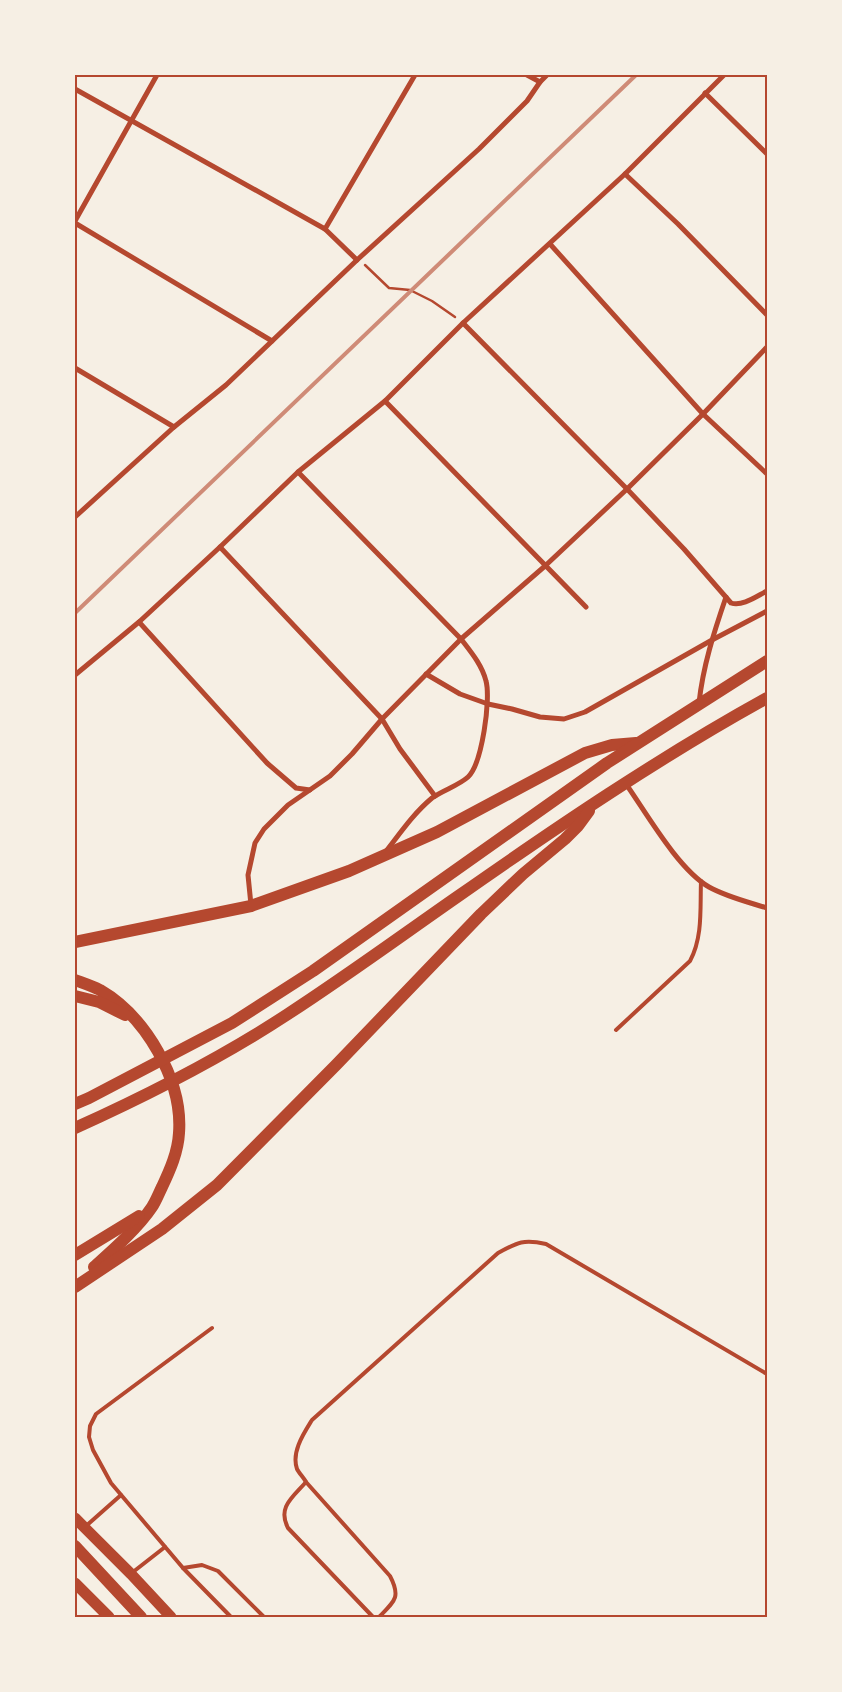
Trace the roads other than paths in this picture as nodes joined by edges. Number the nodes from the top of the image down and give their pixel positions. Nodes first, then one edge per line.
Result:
1 (157, 75) edge
2 (415, 75) edge
3 (527, 75) edge
4 (547, 75) edge
5 (724, 75) edge
6 (540, 82) junction
7 (75, 90) edge
8 (705, 93) junction
9 (131, 122) junction
10 (767, 154) edge
11 (625, 174) junction
12 (75, 222) edge
13 (326, 229) junction
14 (550, 244) junction
15 (357, 260) junction
16 (767, 315) edge
17 (463, 323) junction
18 (272, 341) junction
19 (767, 347) edge
20 (75, 368) edge
21 (385, 401) junction
22 (703, 414) junction
23 (174, 427) junction
24 (298, 472) junction
25 (767, 474) edge
26 (627, 490) junction
27 (75, 504) edge
28 (82, 509) junction
29 (75, 517) edge
30 (220, 547) junction
31 (545, 566) junction
32 (767, 591) edge
33 (726, 597) junction
34 (586, 607) dead end
35 (767, 611) edge
36 (140, 622) junction
37 (461, 639) junction
38 (712, 640) junction
39 (767, 661) edge
40 (426, 674) junction
41 (75, 675) edge
42 (767, 698) edge
43 (699, 703) junction
44 (488, 704) junction
45 (382, 719) junction
46 (638, 742) junction
47 (625, 783) junction
48 (310, 790) junction
49 (435, 796) junction
50 (595, 804) junction
51 (383, 857) junction
52 (701, 881) junction
53 (251, 906) junction
54 (767, 908) edge
55 (75, 942) edge
56 (75, 980) edge
57 (75, 996) edge
58 (138, 1022) junction
59 (616, 1030) dead end
60 (75, 1104) edge
61 (75, 1128) edge
62 (153, 1207) junction
63 (75, 1255) edge
64 (75, 1285) edge
65 (212, 1328) dead end
66 (767, 1374) edge
67 (306, 1482) junction
68 (121, 1495) junction
69 (75, 1518) edge
70 (84, 1528) junction
71 (75, 1546) edge
72 (164, 1547) junction
73 (183, 1568) junction
74 (131, 1574) junction
75 (75, 1584) edge
76 (109, 1617) edge
77 (141, 1617) edge
78 (171, 1617) edge
79 (230, 1617) edge
80 (264, 1617) edge
81 (373, 1617) edge
82 (380, 1617) edge

1 - 9 street
2 - 13 street
3 - 6 street
4 - 6 street
5 - 8 street
6 - 15 street
7 - 9 street
8 - 10 street
8 - 11 street
9 - 12 street
9 - 13 street
11 - 14 street
11 - 16 street
12 - 18 street
13 - 15 street
14 - 17 street
14 - 22 street
15 - 18 street
17 - 21 street
17 - 26 street
18 - 23 street
19 - 22 street
20 - 23 street
21 - 24 street
21 - 31 street
22 - 25 street
22 - 26 street
23 - 28 street
24 - 30 street
24 - 37 street
26 - 31 street
26 - 33 street
27 - 28 street
28 - 29 street
30 - 36 street
30 - 45 street
31 - 34 street
31 - 37 street
32 - 33 street
33 - 38 street
35 - 38 street
36 - 41 street
36 - 48 street
37 - 40 street
37 - 44 street
38 - 43 street
38 - 44 street
39 - 43 highway
40 - 44 street
40 - 45 street
42 - 47 highway
43 - 46 highway
44 - 49 street
45 - 48 street
45 - 49 street
46 - 51 highway
46 - 60 highway
47 - 50 highway
47 - 52 street
48 - 53 street
49 - 51 street
50 - 61 highway
50 - 64 highway
51 - 53 highway
52 - 54 street
52 - 59 lane
53 - 55 highway
56 - 58 highway
57 - 58 highway
58 - 62 highway
62 - 63 highway
62 - 64 highway
65 - 68 lane
66 - 67 lane
67 - 81 lane
67 - 82 lane
68 - 70 lane
68 - 72 lane
69 - 70 highway
70 - 74 highway
71 - 77 highway
72 - 73 lane
72 - 74 lane
73 - 79 lane
73 - 80 lane
74 - 78 highway
75 - 76 highway

